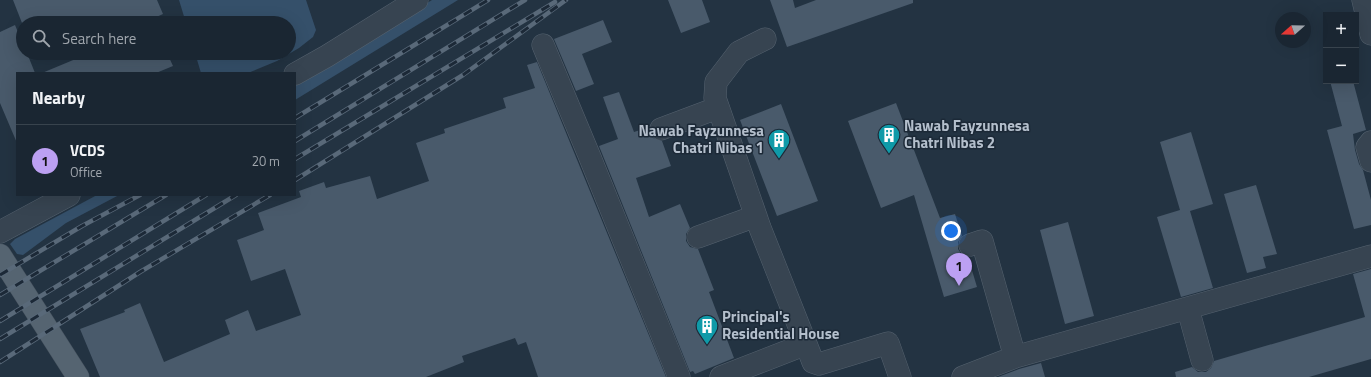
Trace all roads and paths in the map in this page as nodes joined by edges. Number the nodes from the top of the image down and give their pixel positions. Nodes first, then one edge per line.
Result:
1 (417, 0) edge
2 (1363, 0) edge
3 (1371, 34) edge
4 (765, 39) dead end
5 (543, 45) dead end
6 (296, 73) edge
7 (717, 108) junction
8 (661, 129) dead end
9 (1371, 142) edge
10 (1371, 161) edge
11 (67, 196) edge
12 (756, 216) junction
13 (0, 232) edge
14 (698, 237) dead end
15 (970, 245) dead end
16 (0, 255) edge
17 (1371, 256) edge
18 (1188, 309) junction
19 (806, 344) junction
20 (1015, 358) junction
21 (1202, 360) dead end
22 (78, 377) edge
23 (679, 377) edge
24 (721, 377) edge
25 (900, 377) edge
26 (963, 377) edge

1 - 6 street
2 - 3 street
4 - 7 street
5 - 23 street
7 - 8 street
7 - 12 street
9 - 10 street
11 - 13 street
12 - 14 street
12 - 19 street
15 - 20 street
16 - 22 main road
17 - 18 street
18 - 20 street
18 - 21 street
19 - 24 street
19 - 25 street
20 - 26 street

